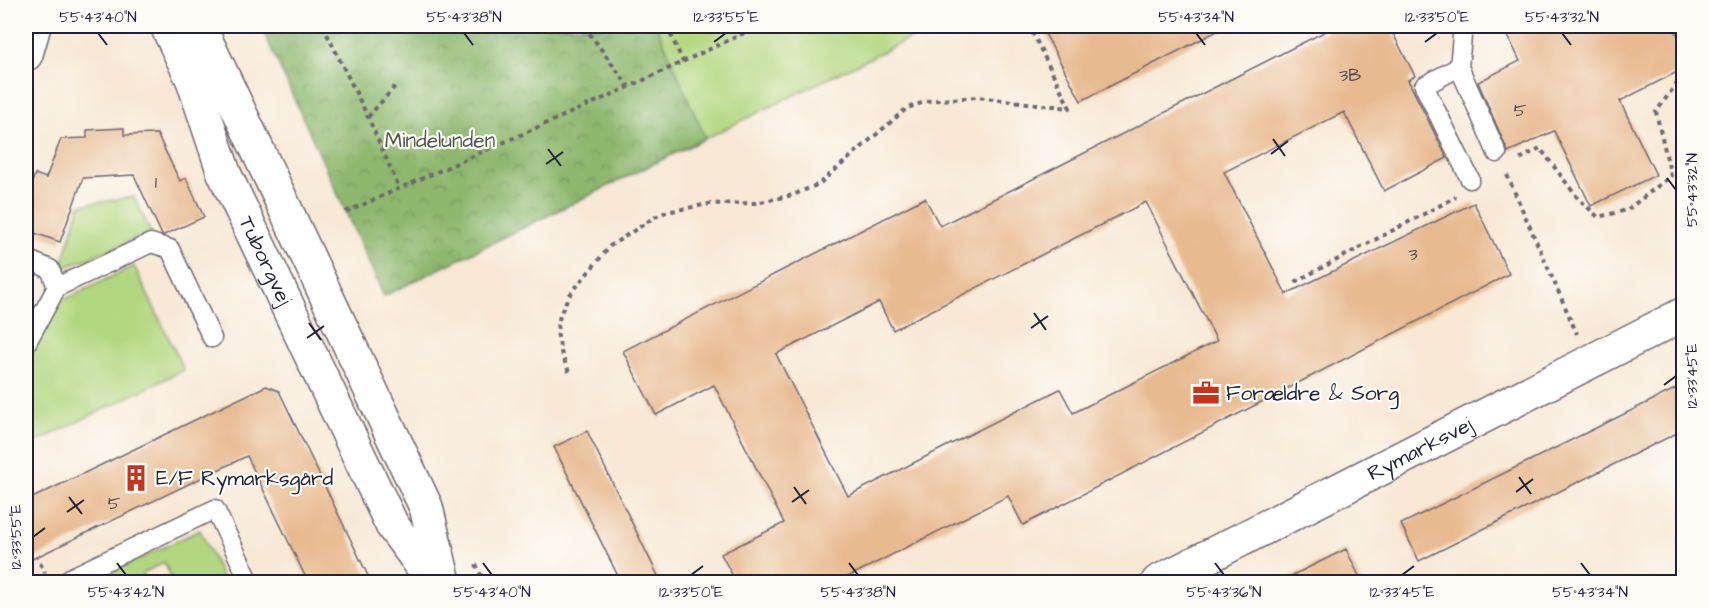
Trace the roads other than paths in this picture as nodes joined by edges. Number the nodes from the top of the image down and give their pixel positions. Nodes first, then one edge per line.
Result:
1 (34, 26) edge
2 (167, 26) edge
3 (199, 26) edge
4 (1463, 26) edge
5 (26, 54) edge
6 (1459, 67) junction
7 (1501, 160) road end
8 (1470, 179) road end
9 (26, 259) edge
10 (57, 287) junction
11 (1683, 314) edge
12 (212, 338) dead end
13 (26, 344) edge
14 (72, 582) edge
15 (250, 582) edge
16 (434, 582) edge
17 (444, 582) edge
18 (1158, 582) edge

1 - 5 street
2 - 16 street, Tuborgvej
3 - 17 street, Tuborgvej
4 - 6 lane
6 - 7 lane
6 - 8 lane
9 - 10 lane
10 - 12 lane
10 - 13 lane
11 - 18 street, Rymarksvej
14 - 15 lane

